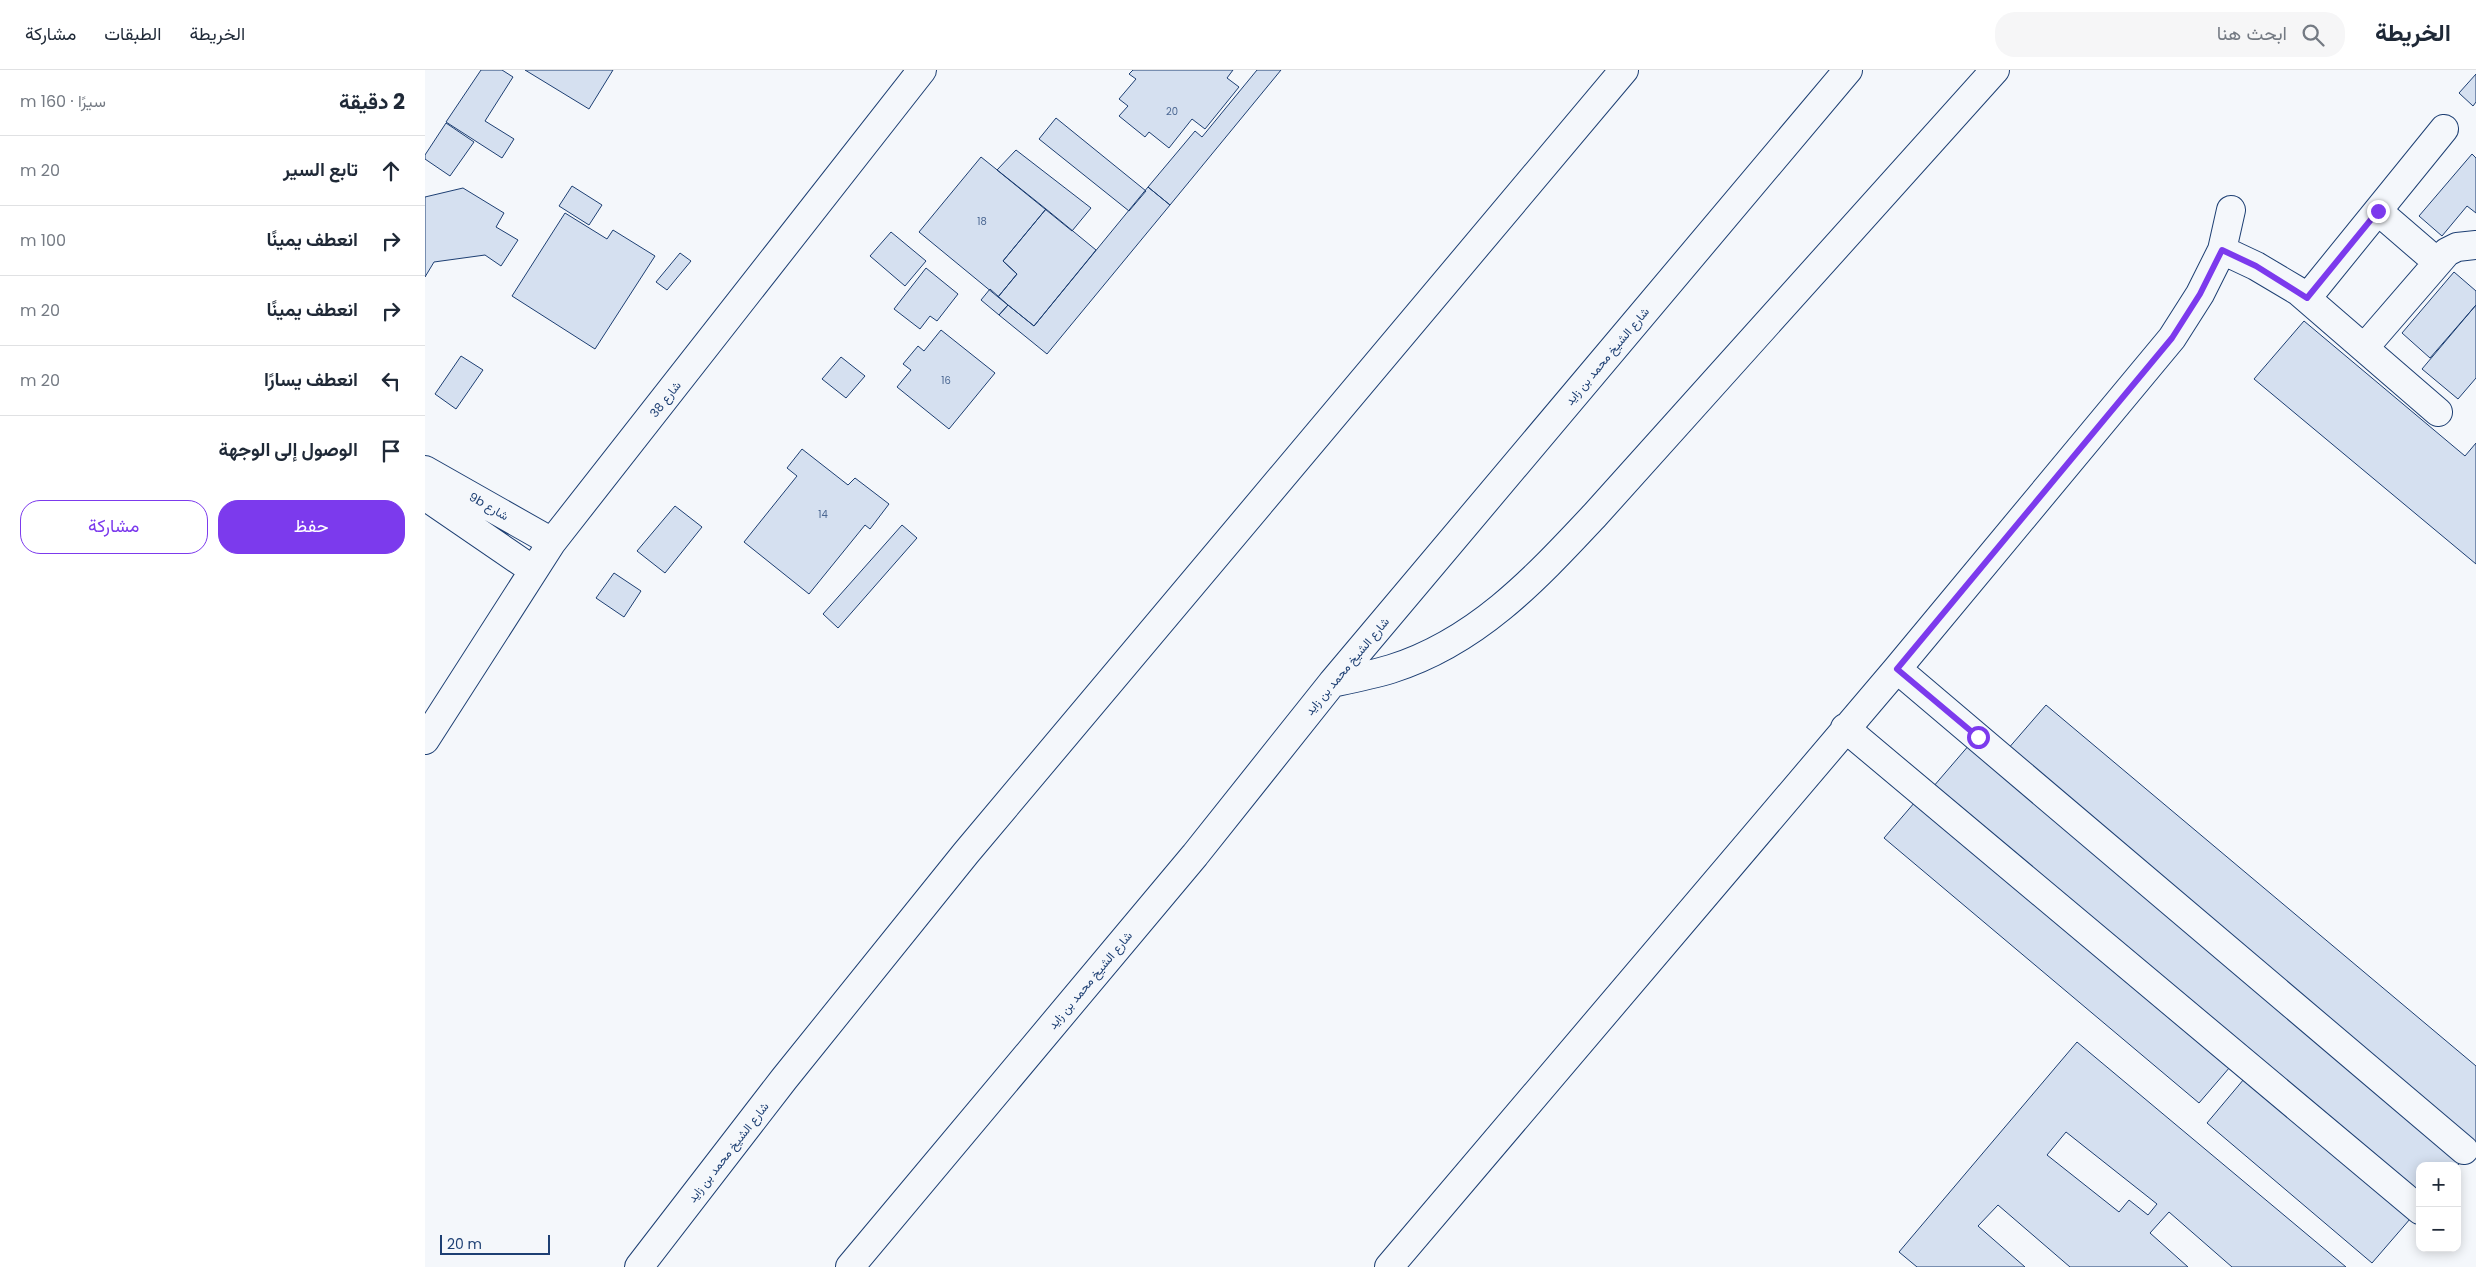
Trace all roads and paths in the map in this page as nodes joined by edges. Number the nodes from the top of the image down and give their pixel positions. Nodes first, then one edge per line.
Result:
1 (922, 70) edge
2 (1624, 70) edge
3 (1848, 70) edge
4 (1995, 70) edge
5 (2444, 130) dead end
6 (2231, 210) dead end
7 (2378, 211) junction
8 (2476, 245) edge
9 (2222, 250) junction
10 (2436, 261) junction
11 (2307, 298) junction
12 (2364, 348) junction
13 (2438, 412) dead end
14 (425, 470) edge
15 (425, 496) edge
16 (552, 542) junction
17 (533, 570) junction
18 (1897, 669) junction
19 (1331, 683) junction
20 (1845, 728) junction
21 (425, 740) edge
22 (2464, 1150) dead end
23 (2416, 1207) edge
24 (639, 1267) edge
25 (850, 1267) edge
26 (1389, 1267) edge

1 - 16 main road, شارع 38
2 - 24 main road, شارع الشيخ محمد بن زايد
3 - 19 main road, شارع الشيخ محمد بن زايد
4 - 19 main road
5 - 7 main road
6 - 9 main road
7 - 10 main road
7 - 11 main road
8 - 10 main road
9 - 11 main road
9 - 18 main road
10 - 12 main road
11 - 12 main road
12 - 13 main road
14 - 16 main road, 9b شارع
15 - 17 main road
16 - 17 main road, شارع 38
17 - 21 main road, شارع 38
18 - 20 main road
18 - 22 main road
19 - 25 main road, شارع الشيخ محمد بن زايد
20 - 23 main road
20 - 26 main road

